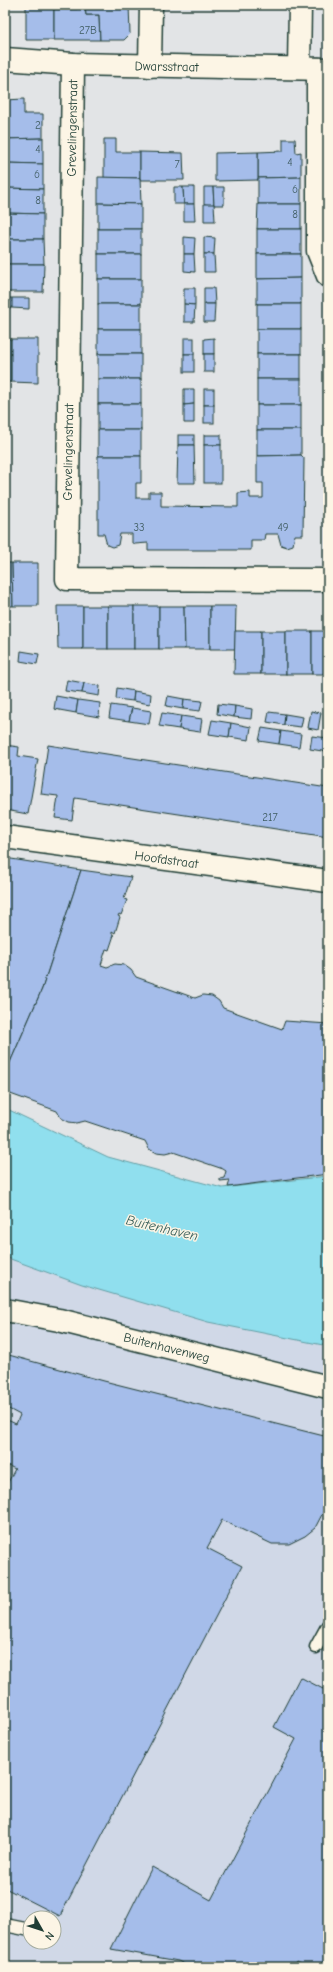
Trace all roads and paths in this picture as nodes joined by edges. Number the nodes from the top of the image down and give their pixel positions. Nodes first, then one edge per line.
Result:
1 (151, 5) edge
2 (300, 5) edge
3 (5, 60) edge
4 (73, 64) junction
5 (150, 66) junction
6 (315, 69) edge
7 (328, 276) edge
8 (328, 580) edge
9 (5, 837) edge
10 (328, 881) edge
11 (5, 1310) edge
12 (328, 1387) edge
13 (328, 1625) edge
14 (316, 1647) dead end
15 (5, 1925) edge
16 (22, 1928) edge

1 - 5 street
2 - 6 street
3 - 4 street, Dwarsstraat
4 - 5 street, Dwarsstraat
4 - 8 street, Grevelingenstraat
5 - 6 street, Dwarsstraat
6 - 7 street
9 - 10 street, Hoofdstraat
11 - 12 street, Buitenhavenweg
13 - 14 lane
15 - 16 lane

